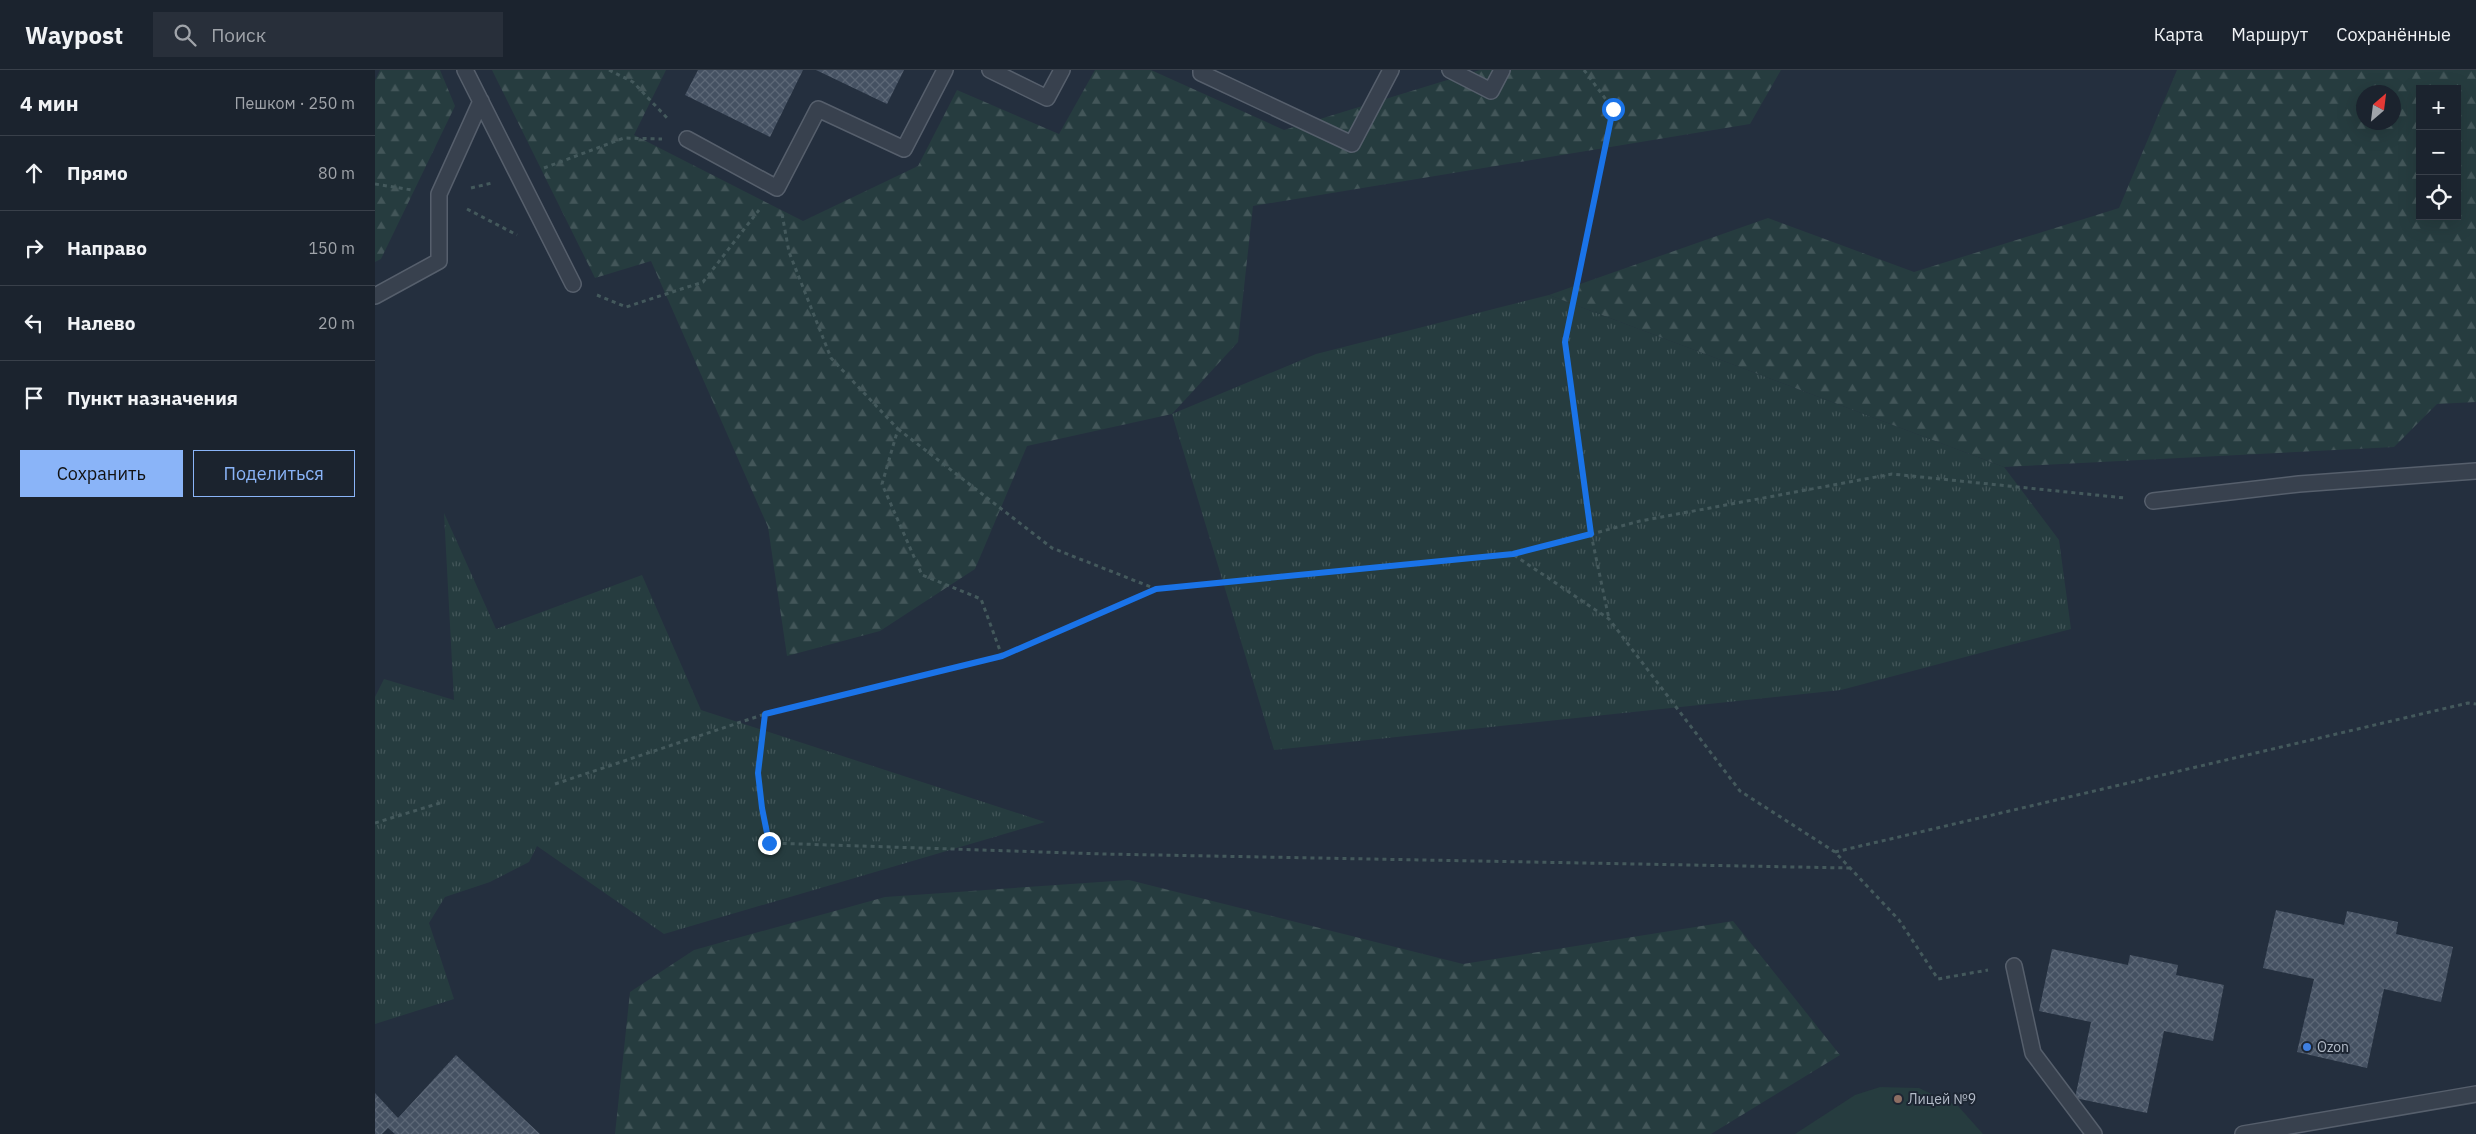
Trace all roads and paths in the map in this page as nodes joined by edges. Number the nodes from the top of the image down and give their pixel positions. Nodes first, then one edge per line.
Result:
1 (465, 70) edge
2 (609, 70) edge
3 (945, 70) edge
4 (990, 70) edge
5 (1062, 70) edge
6 (1201, 70) edge
7 (1391, 70) edge
8 (1450, 70) edge
9 (1502, 70) edge
10 (1585, 70) edge
11 (481, 101) junction
12 (687, 139) junction
13 (519, 178) junction
14 (375, 184) edge
15 (777, 188) junction
16 (439, 194) junction
17 (559, 258) junction
18 (573, 284) joint
19 (375, 296) edge
20 (898, 429) junction
21 (2476, 471) edge
22 (2153, 501) joint
23 (1591, 534) junction
24 (1513, 554) junction
25 (1156, 589) junction
26 (1609, 619) junction
27 (1002, 656) junction
28 (2476, 704) edge
29 (765, 714) junction
30 (555, 784) dead end
31 (440, 803) dead end
32 (375, 823) edge
33 (1835, 852) junction
34 (1850, 868) junction
35 (2014, 966) joint
36 (2476, 1094) edge
37 (2094, 1134) edge
38 (2243, 1134) edge

1 - 11 lane
2 - 12 path
3 - 15 lane
4 - 5 lane
6 - 7 lane
8 - 9 lane
10 - 23 path
11 - 13 lane
11 - 16 lane
12 - 13 path
12 - 15 lane
13 - 16 path
13 - 17 lane
14 - 16 path
15 - 18 path
15 - 20 path
16 - 17 path
16 - 19 lane
17 - 18 lane
20 - 25 path
20 - 27 path
21 - 22 lane
22 - 23 path
23 - 24 path
23 - 26 path
24 - 25 path
24 - 26 path
25 - 27 path
26 - 33 path
27 - 29 path
28 - 33 path
29 - 30 path
29 - 34 path
31 - 32 path
33 - 34 path
34 - 35 path
35 - 37 lane
36 - 38 lane

